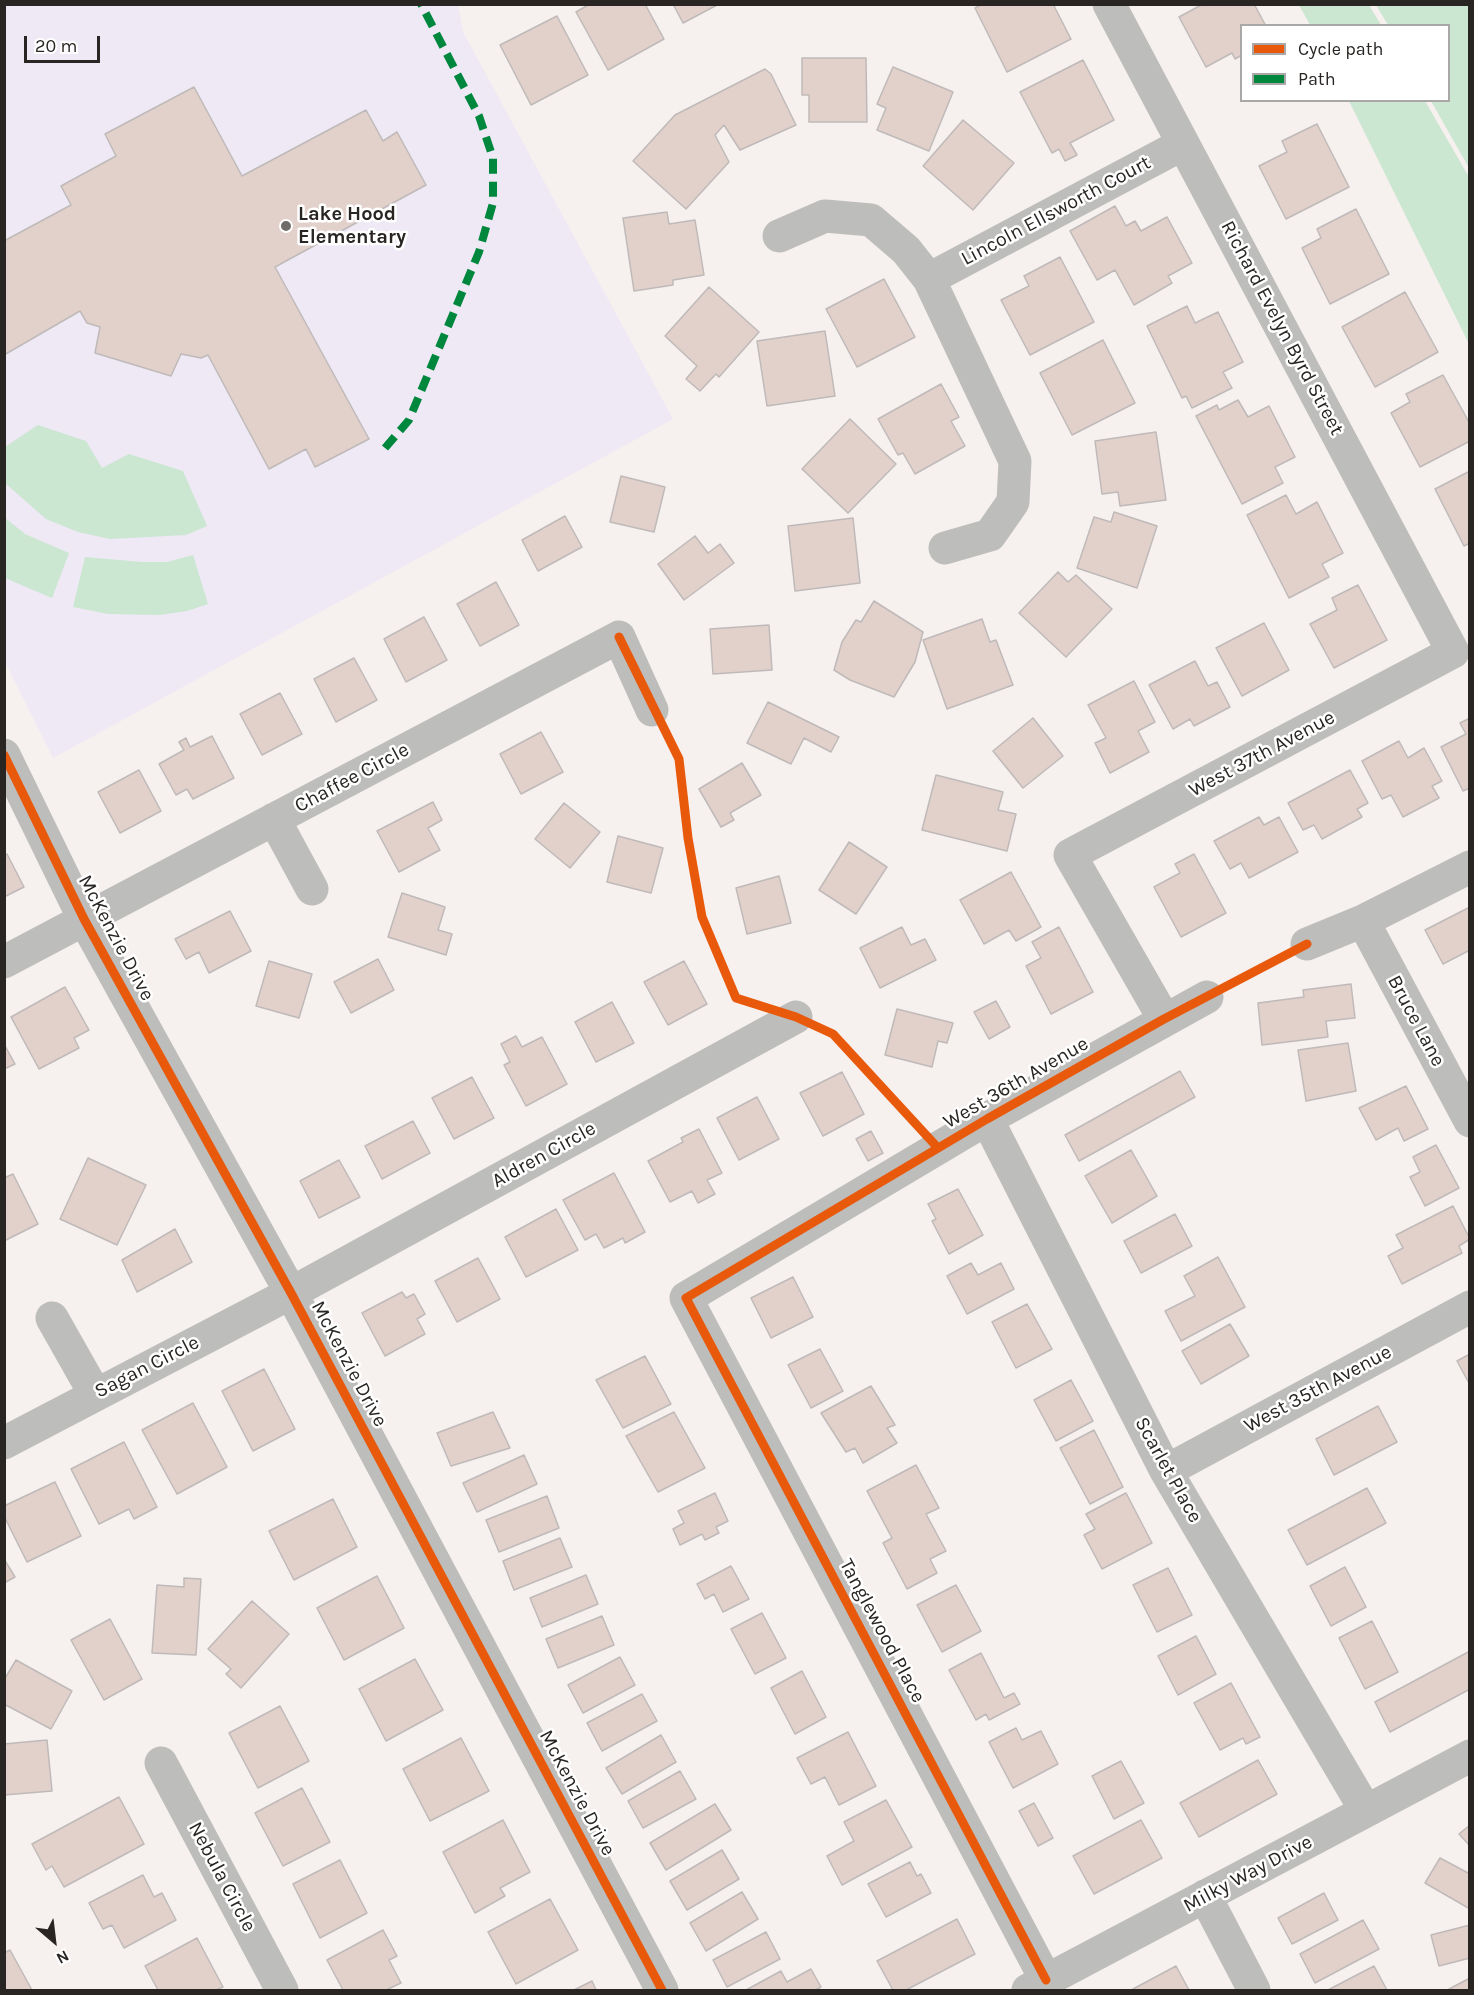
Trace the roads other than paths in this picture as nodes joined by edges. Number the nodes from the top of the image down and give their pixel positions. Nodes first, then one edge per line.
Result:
1 (1109, 4) edge
2 (1183, 144) junction
3 (779, 236) dead end
4 (929, 279) junction
5 (945, 548) dead end
6 (1453, 652) joint
7 (652, 710) dead end
8 (4, 755) edge
9 (274, 819) junction
10 (1470, 867) edge
11 (312, 889) dead end
12 (84, 920) junction
13 (1363, 921) junction
14 (1307, 944) dead end
15 (4, 962) edge
16 (1207, 996) dead end
17 (796, 1017) dead end
18 (1164, 1019) junction
19 (987, 1119) junction
20 (1470, 1121) edge
21 (291, 1293) junction
22 (686, 1298) joint
23 (1470, 1307) edge
24 (52, 1318) dead end
25 (95, 1394) junction
26 (4, 1443) edge
27 (1167, 1471) junction
28 (1470, 1756) edge
29 (161, 1763) dead end
30 (1366, 1811) junction
31 (1205, 1896) junction
32 (1036, 1985) edge
33 (282, 1990) edge
34 (662, 1990) edge
35 (1254, 1990) edge

1 - 2 street, Richard Evelyn Byrd Street
2 - 4 street, Lincoln Ellsworth Court
2 - 6 street, Richard Evelyn Byrd Street
3 - 4 street
4 - 5 street
6 - 18 street, West 37th Avenue
7 - 9 street, Chaffee Circle
8 - 12 street, McKenzie Drive
9 - 11 street
9 - 12 street, Chaffee Circle
10 - 13 street
12 - 15 street, Chaffee Circle
12 - 21 street, McKenzie Drive
13 - 14 street
13 - 20 street, Bruce Lane
16 - 18 street, West 36th Avenue
17 - 21 street, Aldren Circle
18 - 19 street, West 36th Avenue
19 - 22 street, West 36th Avenue
19 - 27 street, Scarlet Place
21 - 25 street, Sagan Circle
21 - 34 street, McKenzie Drive
22 - 32 street, Tanglewood Place
23 - 27 street, West 35th Avenue
24 - 25 street
25 - 26 street, Sagan Circle
27 - 30 street, Scarlet Place
28 - 30 street, Milky Way Drive
29 - 33 street, Nebula Circle
30 - 31 street, Milky Way Drive
31 - 32 street, Milky Way Drive
31 - 35 street

